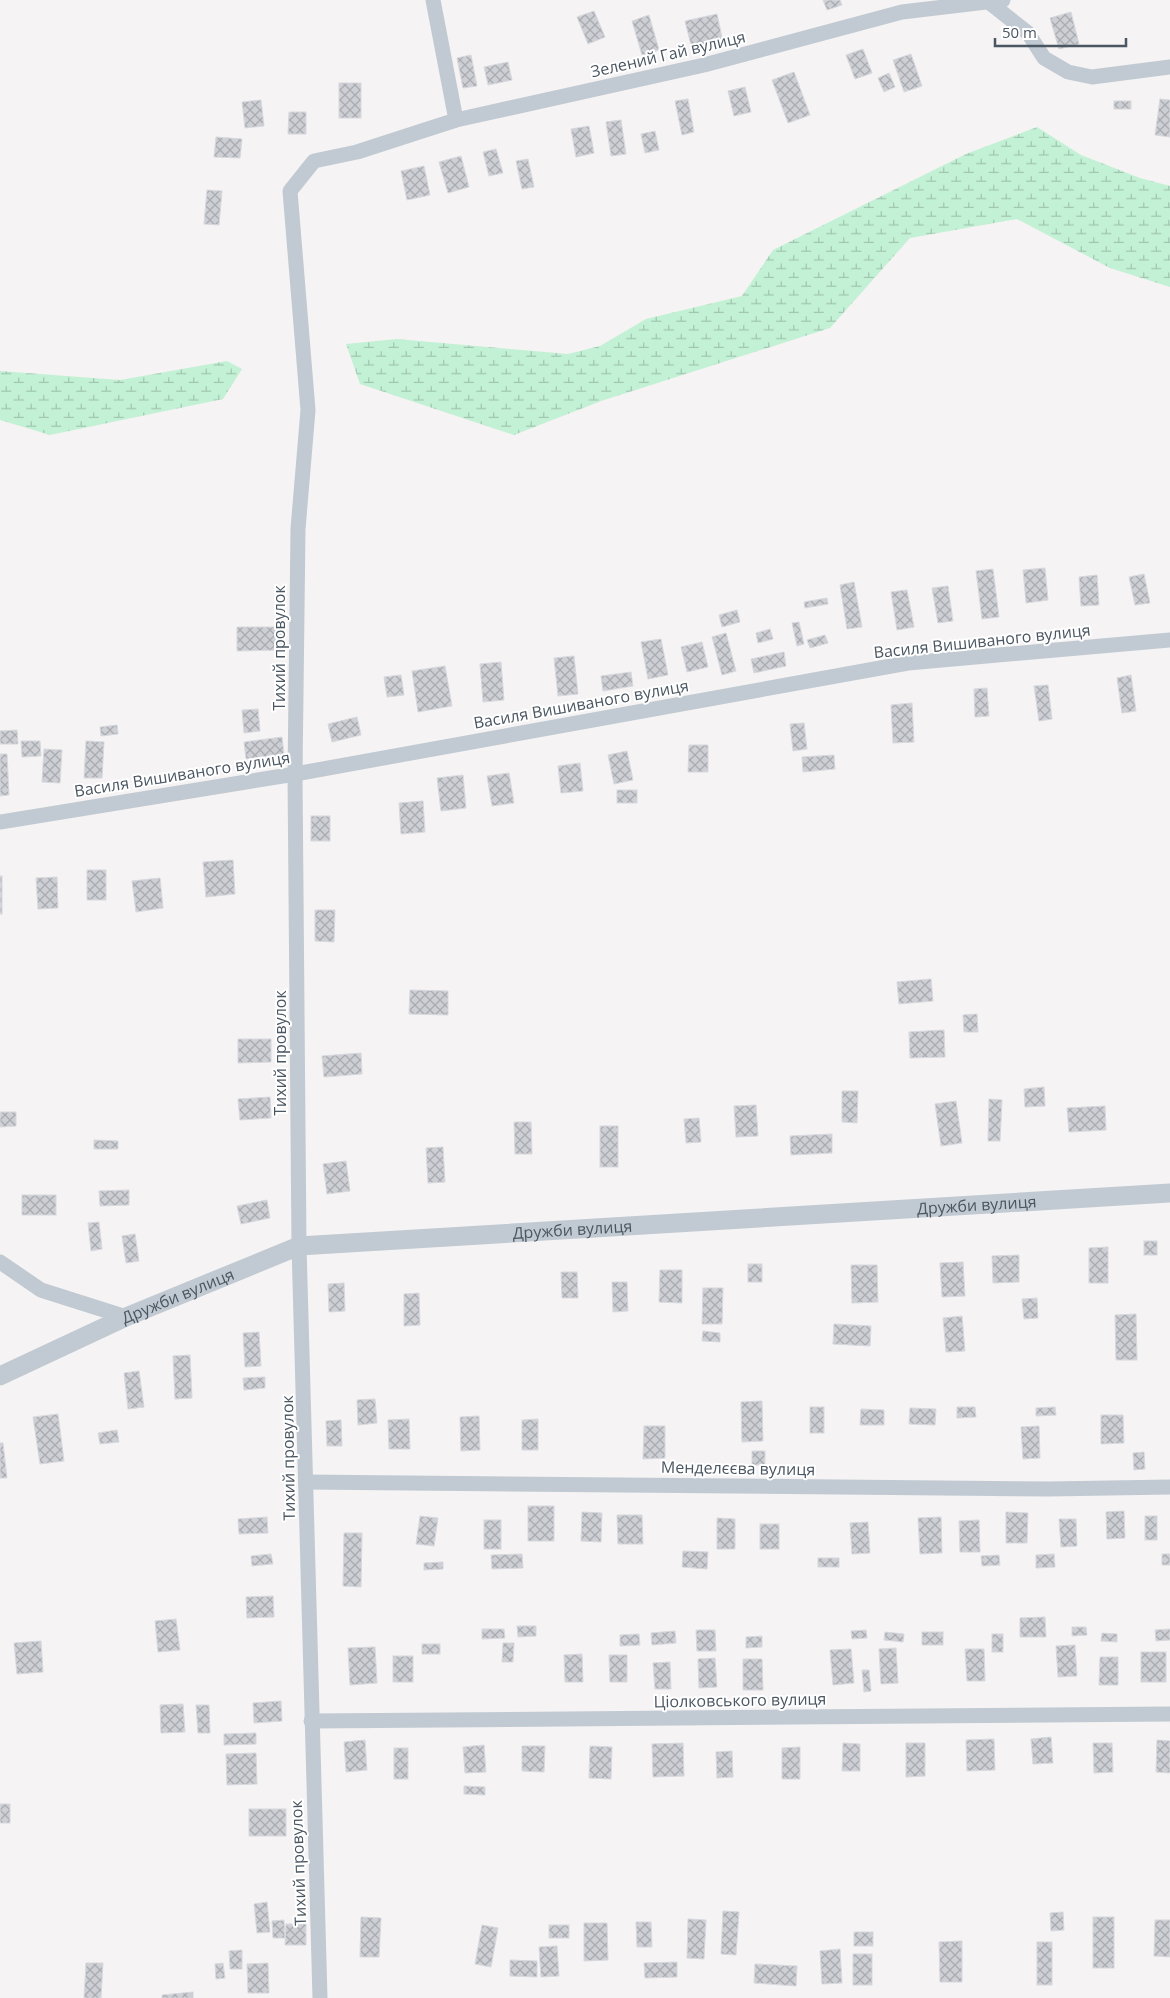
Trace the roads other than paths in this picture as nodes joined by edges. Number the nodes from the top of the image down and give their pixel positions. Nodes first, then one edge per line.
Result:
1 (433, 0) edge
2 (996, 1) edge
3 (1170, 67) edge
4 (456, 120) junction
5 (358, 152) joint
6 (1170, 640) edge
7 (296, 774) junction
8 (0, 822) edge
9 (1170, 1193) edge
10 (299, 1246) junction
11 (0, 1262) edge
12 (126, 1317) junction
13 (0, 1376) edge
14 (306, 1482) junction
15 (1170, 1487) edge
16 (1170, 1714) edge
17 (311, 1721) junction
18 (320, 1998) edge

1 - 4 street
2 - 3 street, Зелений Гай вулиця
2 - 4 street, Зелений Гай вулиця
4 - 5 street, Зелений Гай вулиця
5 - 7 street, Тихий провулок
6 - 7 street, Василя Вишиваного вулиця
7 - 8 street, Василя Вишиваного вулиця
7 - 10 street, Тихий провулок
9 - 10 street, Дружби вулиця
10 - 12 street, Дружби вулиця
10 - 14 street, Тихий провулок
11 - 12 street
12 - 13 street, Дружби вулиця
14 - 15 street, Менделєєва вулиця
14 - 17 street, Тихий провулок
16 - 17 street, Ціолковського вулиця
17 - 18 street, Тихий провулок

